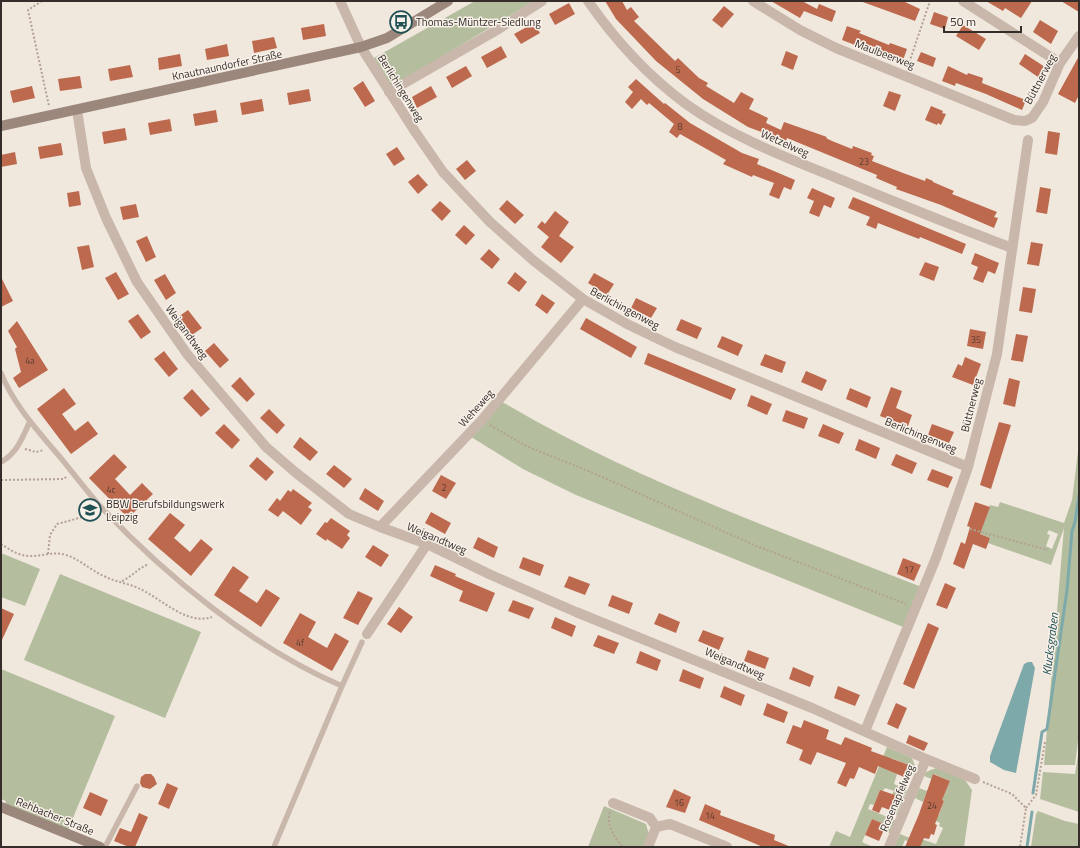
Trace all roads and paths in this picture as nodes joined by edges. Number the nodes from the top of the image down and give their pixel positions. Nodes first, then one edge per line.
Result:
1 (42, 1) edge
2 (340, 1) edge
3 (448, 1) edge
4 (542, 1) edge
5 (588, 1) edge
6 (753, 1) edge
7 (930, 1) edge
8 (963, 1) edge
9 (1079, 36) edge
10 (361, 47) junction
11 (1060, 63) junction
12 (905, 75) junction
13 (389, 92) junction
14 (77, 110) junction
15 (50, 115) junction
16 (1014, 120) joint
17 (1, 126) edge
18 (1028, 140) dead end
19 (1012, 248) junction
20 (583, 299) junction
21 (1, 373) edge
22 (482, 420) junction
23 (30, 421) junction
24 (18, 446) junction
25 (52, 447) junction
26 (1, 462) edge
27 (968, 467) junction
28 (72, 472) junction
29 (1, 480) edge
30 (100, 505) junction
31 (380, 528) junction
32 (970, 528) dead end
33 (1, 544) edge
34 (428, 544) junction
35 (1048, 550) dead end
36 (48, 554) junction
37 (157, 561) junction
38 (122, 581) junction
39 (916, 608) junction
40 (221, 613) junction
41 (365, 638) joint
42 (342, 686) junction
43 (865, 731) junction
44 (1045, 742) dead end
45 (926, 759) junction
46 (976, 779) joint
47 (137, 786) dead end
48 (613, 803) joint
49 (1, 807) edge
50 (1026, 808) junction
51 (656, 827) junction
52 (100, 847) edge
53 (105, 847) edge
54 (274, 847) edge
55 (623, 847) edge
56 (648, 847) edge
57 (726, 847) edge
58 (889, 847) edge
59 (1020, 847) edge

1 - 15 path
2 - 10 street, Berlichingenweg
3 - 10 main road, Knautnaundorfer Straße
4 - 13 street
5 - 19 street, Wetzelweg
6 - 12 street, Maulbeerweg
7 - 12 path
8 - 11 street
9 - 11 street, Büttnerweg
10 - 13 street, Berlichingenweg
10 - 14 main road, Knautnaundorfer Straße
11 - 16 street, Büttnerweg
12 - 16 street, Maulbeerweg
13 - 20 street, Berlichingenweg
14 - 15 main road, Knautnaundorfer Straße
14 - 31 street, Weigandtweg
15 - 17 main road, Knautnaundorfer Straße
18 - 19 street, Büttnerweg
19 - 27 street, Büttnerweg
20 - 22 street, Weheweg
20 - 27 street, Berlichingenweg
21 - 23 lane
22 - 31 street, Weheweg
22 - 39 path
23 - 24 lane
23 - 25 lane
24 - 25 path
24 - 26 lane
25 - 28 lane
27 - 39 street, Büttnerweg
28 - 29 path
28 - 30 lane
30 - 36 path
30 - 37 lane
31 - 34 street, Weigandtweg
32 - 35 path
33 - 36 path
34 - 41 street
34 - 43 street, Weigandtweg
36 - 38 path
37 - 38 path
37 - 40 lane
38 - 40 path
39 - 43 street, Büttnerweg
40 - 42 lane
41 - 42 lane
42 - 54 lane
43 - 45 street, Weigandtweg
44 - 50 path
45 - 46 street, Weigandtweg
45 - 58 street, Rosenapfelweg
46 - 50 path
47 - 53 lane
48 - 51 street
48 - 55 path
49 - 52 main road, Rehbacher Straße
50 - 59 path
51 - 56 street
51 - 57 street

